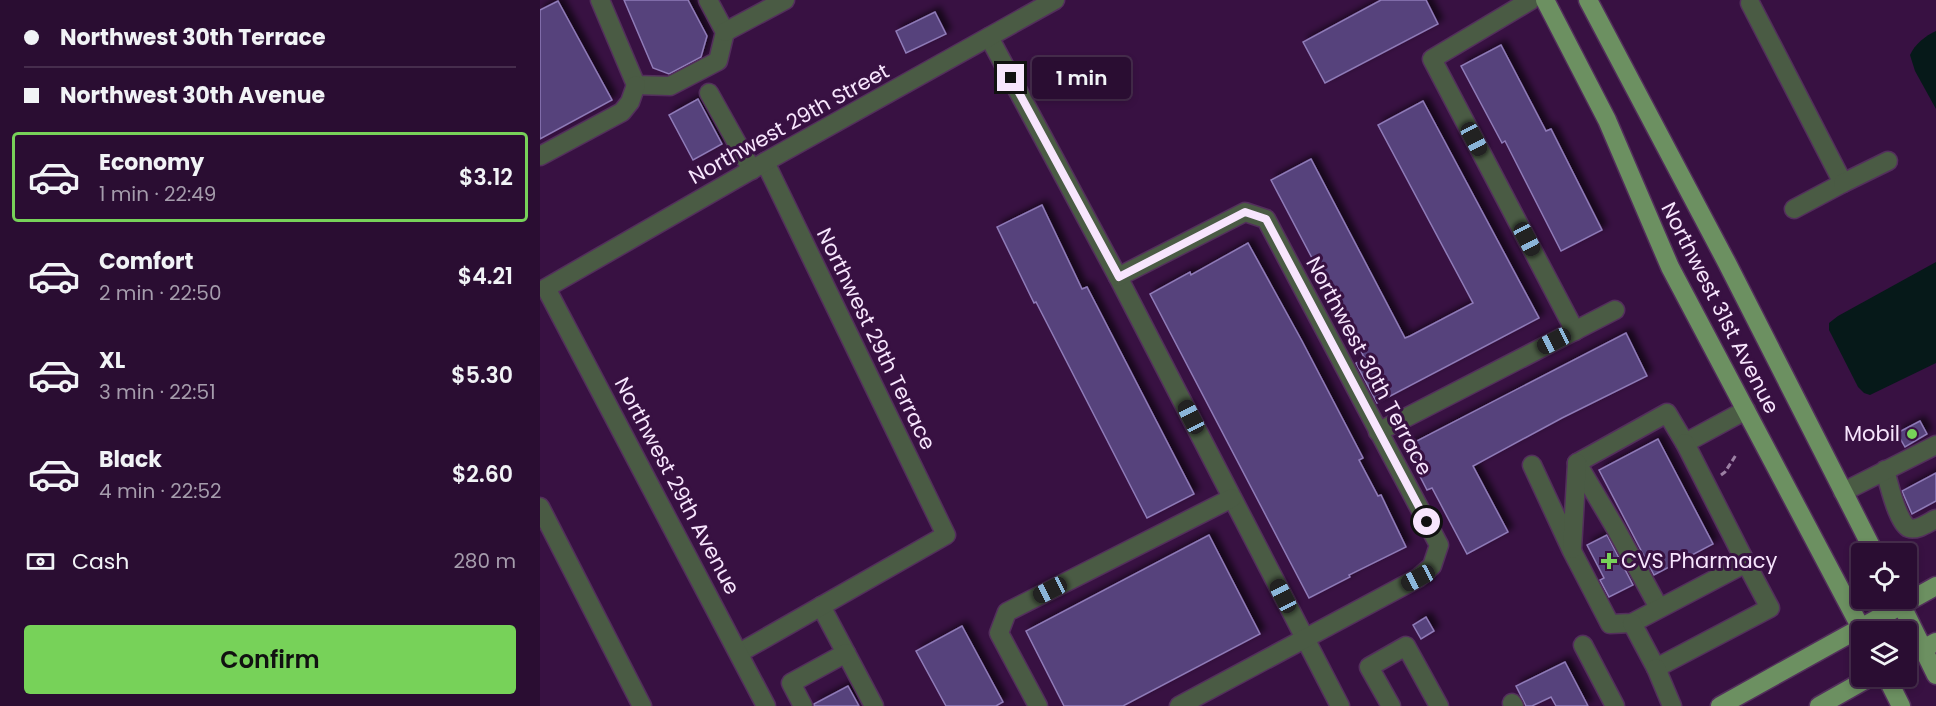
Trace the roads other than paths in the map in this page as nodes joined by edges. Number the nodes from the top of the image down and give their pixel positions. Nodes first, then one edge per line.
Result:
1 (600, 0) edge
2 (708, 0) edge
3 (785, 0) edge
4 (1055, 0) edge
5 (1531, 0) edge
6 (1545, 0) edge
7 (1588, 0) edge
8 (1751, 1) edge
9 (725, 32) junction
10 (988, 37) junction
11 (636, 85) junction
12 (709, 93) dead end
13 (540, 156) edge
14 (1888, 161) dead end
15 (758, 166) junction
16 (1843, 183) junction
17 (1794, 209) dead end
18 (1119, 277) junction
19 (546, 288) joint
20 (1615, 310) dead end
21 (1575, 331) junction
22 (1746, 410) junction
23 (1378, 432) junction
24 (1685, 443) junction
25 (1936, 445) edge
26 (1577, 463) junction
27 (1532, 465) dead end
28 (1885, 470) junction
29 (1843, 492) junction
30 (1232, 498) junction
31 (540, 507) edge
32 (1936, 519) edge
33 (1869, 543) edge
34 (1572, 551) junction
35 (1746, 563) junction
36 (1936, 586) edge
37 (1917, 594) edge
38 (821, 606) junction
39 (1659, 608) junction
40 (1889, 609) edge
41 (1905, 609) edge
42 (1857, 621) edge
43 (1873, 621) edge
44 (1632, 623) junction
45 (1851, 636) edge
46 (1305, 638) junction
47 (1583, 645) dead end
48 (1930, 646) edge
49 (739, 652) junction
50 (846, 653) junction
51 (1656, 668) junction
52 (1936, 675) edge
53 (1853, 687) edge
54 (1892, 687) edge
55 (642, 706) edge
56 (766, 706) edge
57 (803, 706) edge
58 (874, 706) edge
59 (1038, 706) edge
60 (1179, 706) edge
61 (1341, 706) edge
62 (1391, 706) edge
63 (1439, 706) edge
64 (1614, 706) edge
65 (1672, 706) edge
66 (1720, 706) edge
67 (1819, 706) edge
68 (1901, 706) edge

1 - 11 street
2 - 9 street
3 - 9 street
4 - 10 street, Northwest 29th Street
5 - 21 street
6 - 22 main road, Northwest 31st Avenue
7 - 29 main road, Northwest 31st Avenue
8 - 16 street
9 - 11 street
10 - 15 street, Northwest 29th Street
10 - 18 street
11 - 13 street
12 - 15 street, Northwest 29th Terrace
14 - 16 street
15 - 19 street, Northwest 29th Street
15 - 38 street, Northwest 29th Terrace
16 - 17 street
18 - 23 street, Northwest 30th Terrace
18 - 30 street
19 - 49 street, Northwest 29th Avenue
20 - 21 street
21 - 23 street
22 - 24 street
22 - 42 main road, Northwest 31st Avenue
23 - 46 street, Northwest 30th Terrace
24 - 26 street
24 - 35 street
25 - 28 street
26 - 34 street
26 - 39 street
27 - 34 street
28 - 29 street
28 - 32 street
29 - 33 main road, Northwest 31st Avenue
30 - 46 street
30 - 59 street
31 - 55 street
34 - 44 street
35 - 39 street
35 - 51 street
36 - 37 main road
38 - 49 street
38 - 50 street
39 - 44 street
40 - 43 main road
41 - 48 main road
44 - 51 street
45 - 66 main road
46 - 60 street
46 - 61 street
47 - 64 street
48 - 52 main road
49 - 56 street, Northwest 29th Avenue
50 - 57 street
50 - 58 street
51 - 65 street
53 - 67 main road
54 - 68 main road
62 - 63 street

